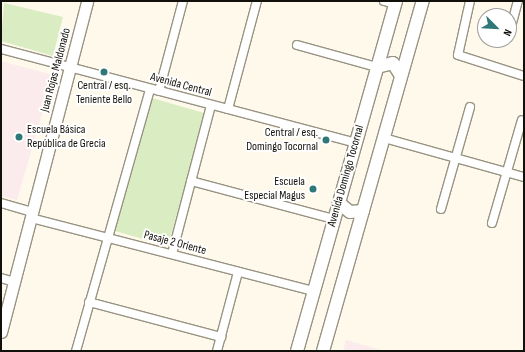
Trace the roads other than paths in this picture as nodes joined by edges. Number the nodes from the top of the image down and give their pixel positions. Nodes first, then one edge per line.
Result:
1 (87, 1) edge
2 (183, 1) edge
3 (257, 1) edge
4 (423, 1) edge
5 (470, 1) edge
6 (392, 2) edge
7 (297, 45) dead end
8 (1, 49) edge
9 (377, 67) junction
10 (70, 68) junction
11 (401, 76) junction
12 (524, 76) edge
13 (150, 89) junction
14 (159, 91) junction
15 (211, 105) junction
16 (470, 107) dead end
17 (228, 109) junction
18 (522, 120) dead end
19 (384, 138) junction
20 (356, 143) junction
21 (455, 158) junction
22 (507, 173) junction
23 (524, 177) edge
24 (191, 181) junction
25 (339, 203) junction
26 (1, 204) edge
27 (441, 210) dead end
28 (363, 211) junction
29 (32, 215) junction
30 (334, 218) junction
31 (492, 223) dead end
32 (108, 238) junction
33 (172, 254) junction
34 (238, 272) junction
35 (1, 278) edge
36 (14, 282) junction
37 (314, 291) junction
38 (89, 302) junction
39 (1, 332) edge
40 (221, 337) junction
41 (76, 351) edge
42 (217, 351) edge
43 (297, 351) edge
44 (323, 351) edge

1 - 10 street, Juan Rojas Maldonado
2 - 14 street
3 - 17 street
4 - 11 main road
5 - 12 street
6 - 9 main road, Avenida Domingo Tocornal
7 - 9 street
8 - 10 street, Avenida Central
9 - 11 main road
9 - 20 main road, Avenida Domingo Tocornal
10 - 13 street, Avenida Central
10 - 29 street, Juan Rojas Maldonado
11 - 19 main road
13 - 14 street, Avenida Central
13 - 32 street
14 - 15 street, Avenida Central
15 - 17 street, Avenida Central
15 - 24 street
16 - 21 street
17 - 20 street, Avenida Central
18 - 22 street
19 - 21 street
19 - 28 main road
20 - 25 main road, Avenida Domingo Tocornal
21 - 22 street
21 - 27 street
22 - 23 street
22 - 31 street
24 - 30 street
24 - 33 street
25 - 28 main road
25 - 30 main road, Avenida Domingo Tocornal
26 - 29 street, Pasaje 2 Oriente
28 - 44 main road
29 - 32 street, Pasaje 2 Oriente
29 - 36 street, Juan Rojas Maldonado
30 - 37 main road, Avenida Domingo Tocornal
32 - 33 street, Pasaje 2 Oriente
32 - 38 street
33 - 34 street, Pasaje 2 Oriente
34 - 37 street, Pasaje 2 Oriente
34 - 40 street
35 - 36 street
36 - 39 street, Juan Rojas Maldonado
37 - 43 main road, Avenida Domingo Tocornal
38 - 40 street
38 - 41 street
40 - 42 street

